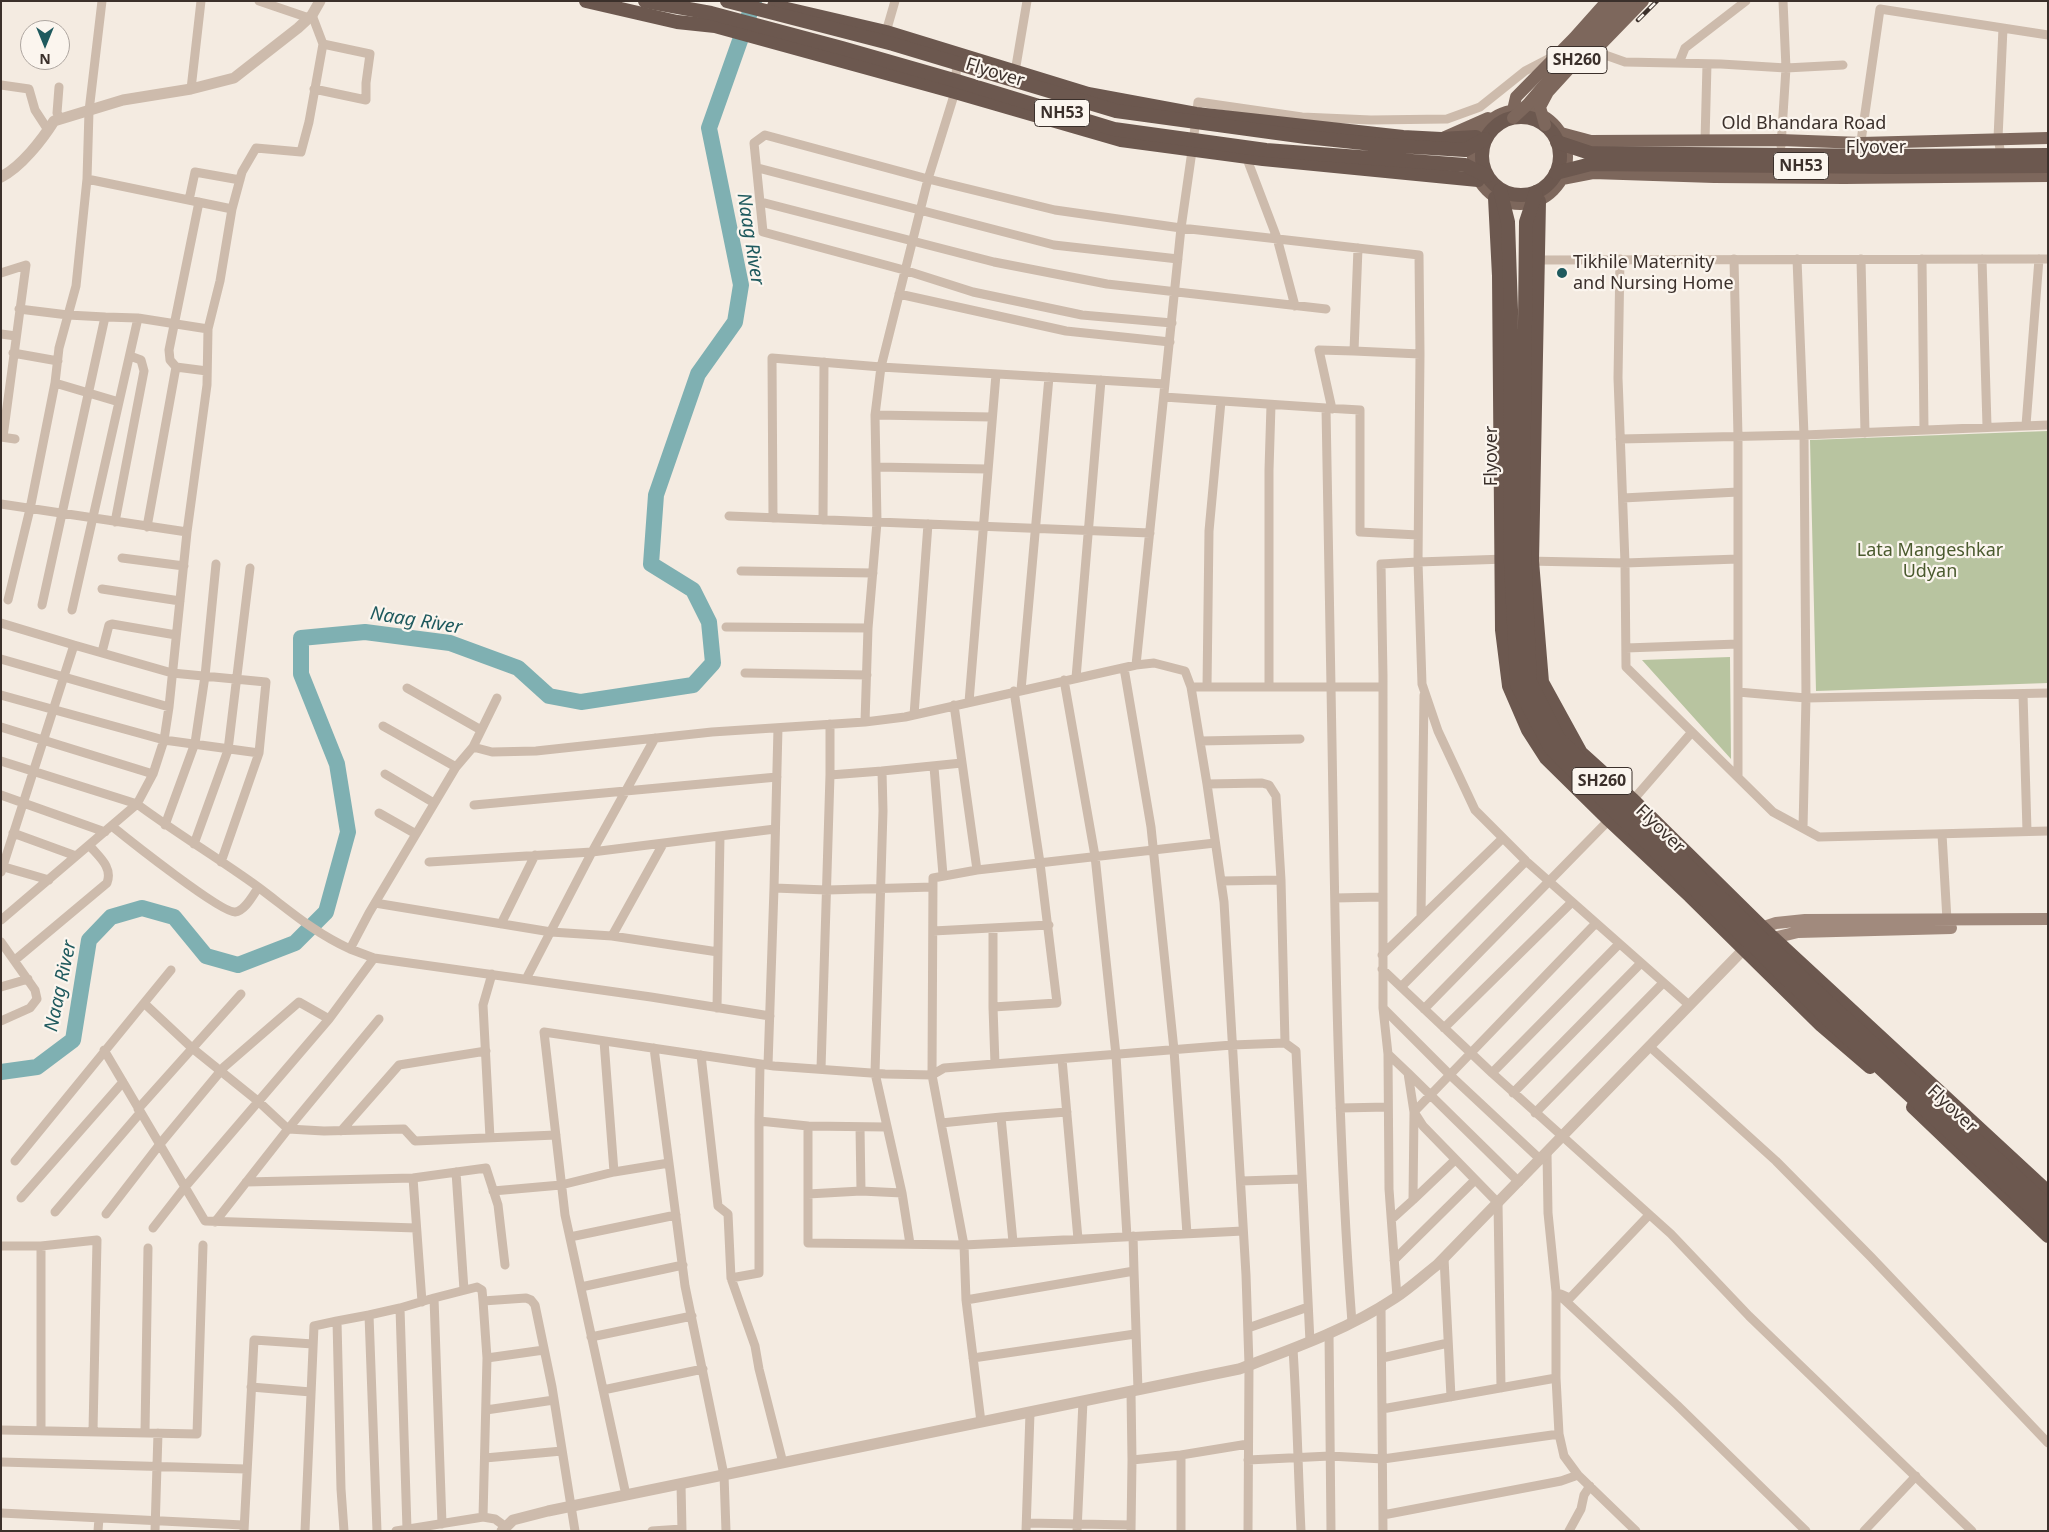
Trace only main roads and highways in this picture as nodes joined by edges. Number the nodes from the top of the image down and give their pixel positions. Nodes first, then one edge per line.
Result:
1 (586, 1) edge
2 (645, 1) edge
3 (721, 1) edge
4 (727, 1) edge
5 (754, 1) edge
6 (1607, 1) edge
7 (1616, 1) edge
8 (1631, 1) edge
9 (1643, 1) edge
10 (715, 26) junction
11 (1514, 108) junction
12 (1546, 122) junction
13 (1368, 133) junction
14 (1481, 138) junction
15 (1559, 138) junction
16 (2048, 138) edge
17 (1440, 139) junction
18 (2048, 154) edge
19 (2048, 166) edge
20 (1365, 168) junction
21 (1559, 176) junction
22 (2048, 176) edge
23 (1482, 178) junction
24 (1498, 194) junction
25 (1537, 196) junction
26 (2048, 919) edge
27 (1761, 927) junction
28 (2048, 927) edge
29 (1734, 938) junction
30 (1772, 938) junction
31 (1744, 949) junction
32 (2048, 1192) edge
33 (2048, 1206) edge
34 (2048, 1223) edge
35 (2048, 1236) edge

1 - 10 highway, NH53
2 - 23 highway, Flyover / NH53, bridge
3 - 10 highway
4 - 14 highway, Flyover / NH53, bridge
5 - 13 highway, NH53
6 - 11 main road
7 - 11 main road, SH260, bridge
8 - 12 main road, SH260, bridge
9 - 12 main road, SH260
10 - 20 highway, NH53
11 - 12 highway
11 - 14 highway, Flyover / NH53
11 - 17 main road
12 - 15 highway
13 - 17 highway, NH53
13 - 20 highway
14 - 17 highway, NH53
14 - 23 highway
15 - 16 main road, Old Bhandara Road / NH53
15 - 18 highway, Flyover, bridge
15 - 21 highway
19 - 21 highway, Flyover / NH53, bridge
20 - 23 highway, NH53
21 - 22 main road, NH53
21 - 25 highway, Flyover / NH53
23 - 24 highway, Flyover / NH53
24 - 25 highway
24 - 29 highway
24 - 34 highway, Flyover, bridge
25 - 27 highway, SH260
25 - 33 highway, Flyover / SH260, bridge
26 - 27 main road
27 - 29 main road
27 - 30 highway, SH260
28 - 30 main road
29 - 31 highway
30 - 31 main road
30 - 32 highway, SH260
31 - 35 highway

